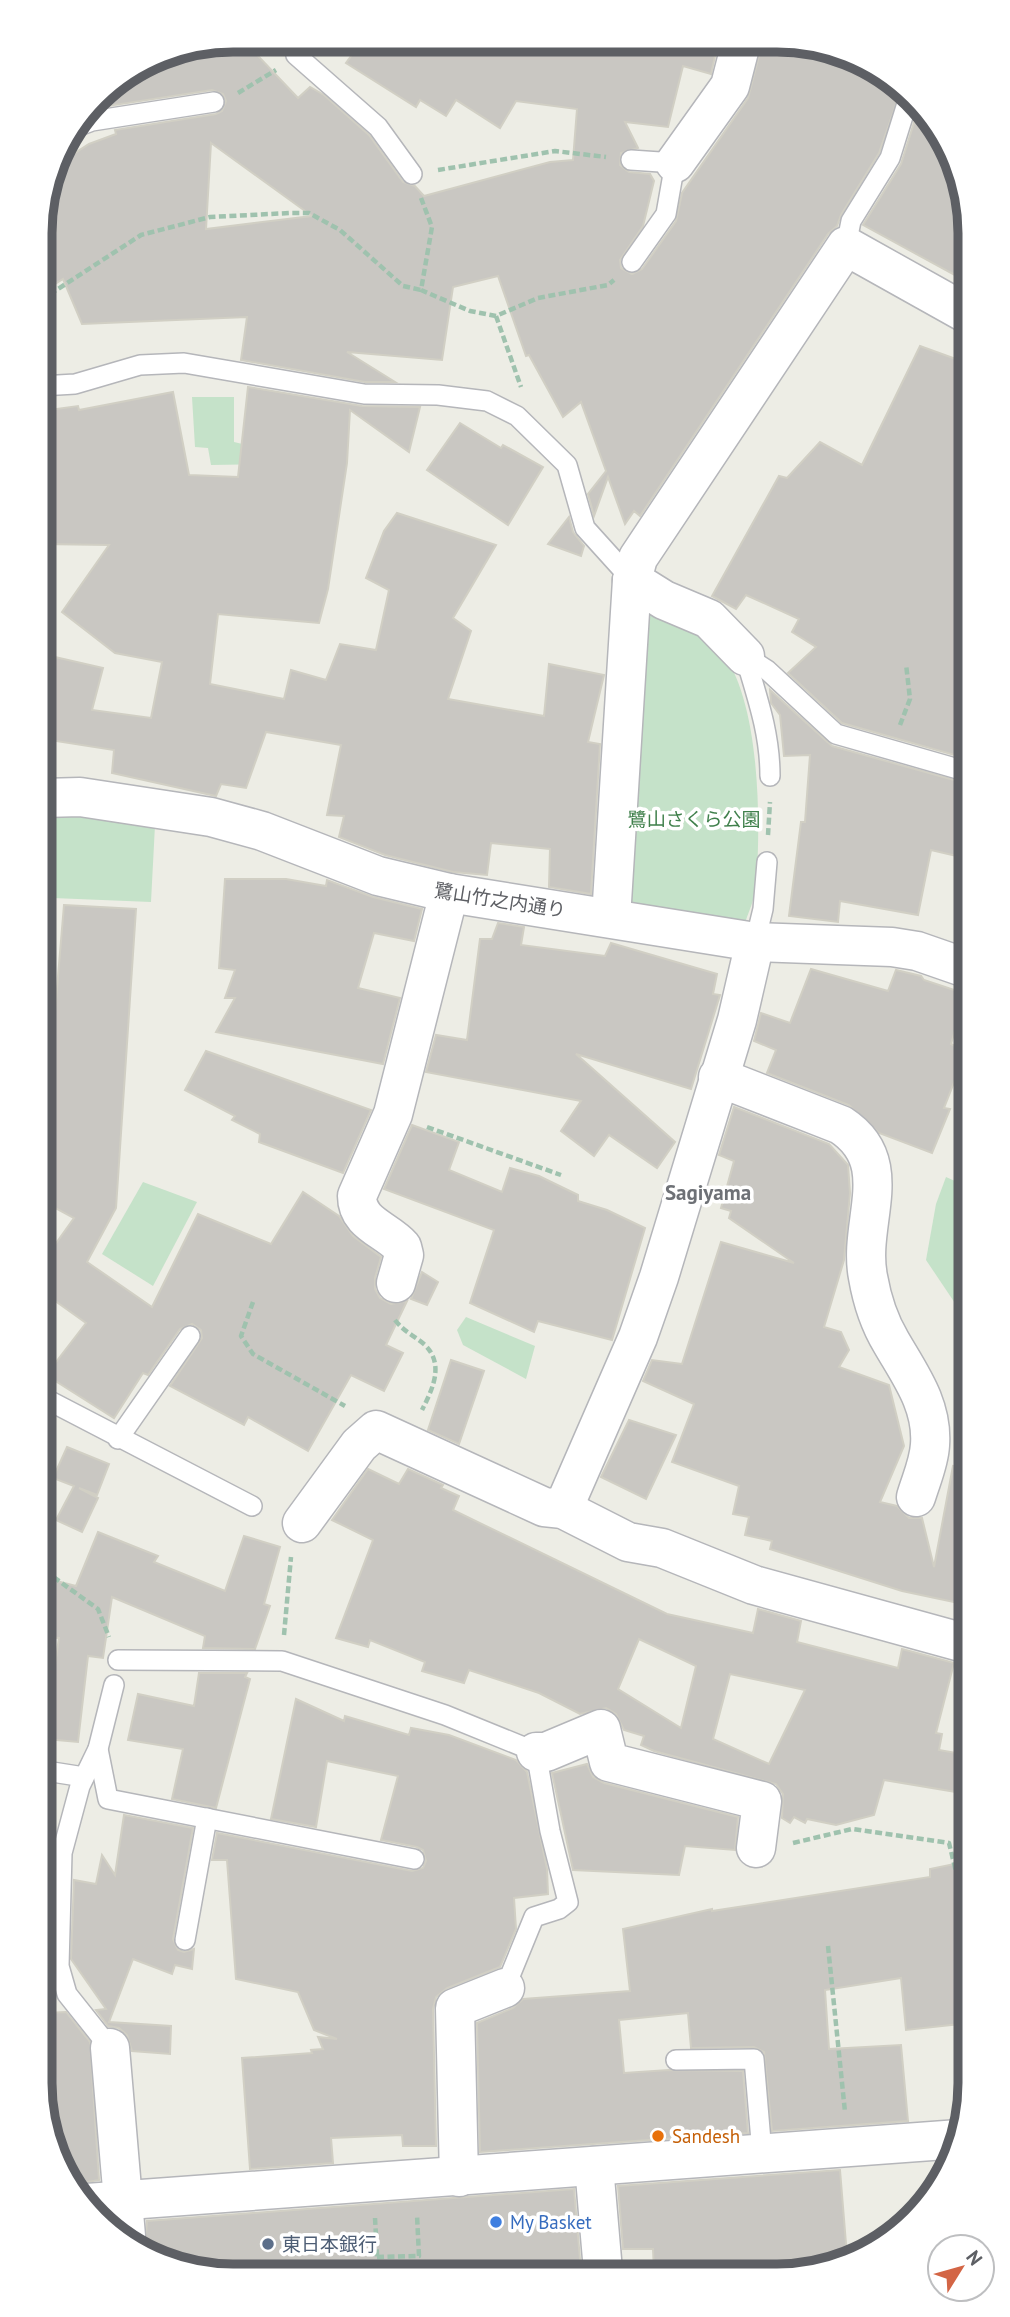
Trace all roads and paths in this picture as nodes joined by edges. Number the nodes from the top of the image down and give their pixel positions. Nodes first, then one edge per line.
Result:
1 (292, 53) edge
2 (303, 53) edge
3 (738, 53) edge
4 (214, 102) joint
5 (906, 107) edge
6 (92, 121) edge
7 (631, 160) joint
8 (675, 163) junction
9 (412, 174) junction
10 (846, 246) junction
11 (632, 262) joint
12 (421, 290) junction
13 (53, 292) edge
14 (958, 309) edge
15 (53, 385) edge
16 (632, 580) junction
17 (744, 656) junction
18 (905, 664) dead end
19 (891, 749) junction
20 (958, 769) edge
21 (770, 776) joint
22 (53, 798) edge
23 (767, 862) joint
24 (449, 893) junction
25 (611, 918) junction
26 (755, 942) junction
27 (958, 965) edge
28 (718, 1077) junction
29 (393, 1114) junction
30 (561, 1175) dead end
31 (396, 1283) joint
32 (253, 1302) dead end
33 (190, 1336) dead end
34 (53, 1403) edge
35 (391, 1436) junction
36 (118, 1439) junction
37 (916, 1497) dead end
38 (252, 1506) dead end
39 (563, 1509) junction
40 (297, 1535) joint
41 (53, 1577) edge
42 (957, 1641) edge
43 (118, 1660) joint
44 (282, 1661) junction
45 (114, 1685) dead end
46 (98, 1749) junction
47 (536, 1752) junction
48 (53, 1772) edge
49 (85, 1777) junction
50 (207, 1818) junction
51 (756, 1848) joint
52 (414, 1859) dead end
53 (957, 1876) edge
54 (185, 1940) dead end
55 (828, 1946) dead end
56 (505, 1989) joint
57 (110, 2048) joint
58 (676, 2060) dead end
59 (948, 2140) edge
60 (848, 2148) junction
61 (762, 2154) junction
62 (594, 2166) junction
63 (460, 2177) junction
64 (415, 2180) junction
65 (373, 2182) junction
66 (112, 2213) edge
67 (377, 2258) junction
68 (377, 2264) edge
69 (602, 2264) edge

1 - 4 path
2 - 9 lane
3 - 8 street
4 - 6 lane
5 - 10 lane
7 - 8 lane
7 - 9 path
8 - 11 lane
9 - 12 path
10 - 14 street
10 - 16 street
11 - 12 path
12 - 13 path
15 - 16 lane
16 - 17 street
16 - 25 street
17 - 19 lane
17 - 21 lane
18 - 19 path
19 - 20 lane
21 - 23 path
22 - 24 street, 鷺山竹之内通り
23 - 26 lane
24 - 25 street, 鷺山竹之内通り
24 - 29 street
25 - 26 street, 鷺山竹之内通り
26 - 27 street, 鷺山竹之内通り
26 - 28 street
28 - 37 street
28 - 39 street
29 - 30 path
29 - 31 street
31 - 35 path
32 - 35 path
33 - 36 lane
34 - 36 lane
35 - 39 street
35 - 40 street
36 - 38 lane
39 - 42 street
40 - 44 path
41 - 43 path
43 - 44 lane
44 - 47 lane
45 - 46 lane
46 - 49 lane
46 - 50 lane
47 - 51 street
47 - 56 lane
48 - 49 lane
49 - 57 lane
50 - 52 lane
50 - 54 lane
51 - 53 path
55 - 60 path
56 - 63 street
57 - 66 street
58 - 61 lane
59 - 60 street
60 - 61 street
61 - 62 street
62 - 63 street
62 - 69 street
63 - 64 street
64 - 65 street
64 - 67 path
65 - 66 street
65 - 67 path
67 - 68 path

